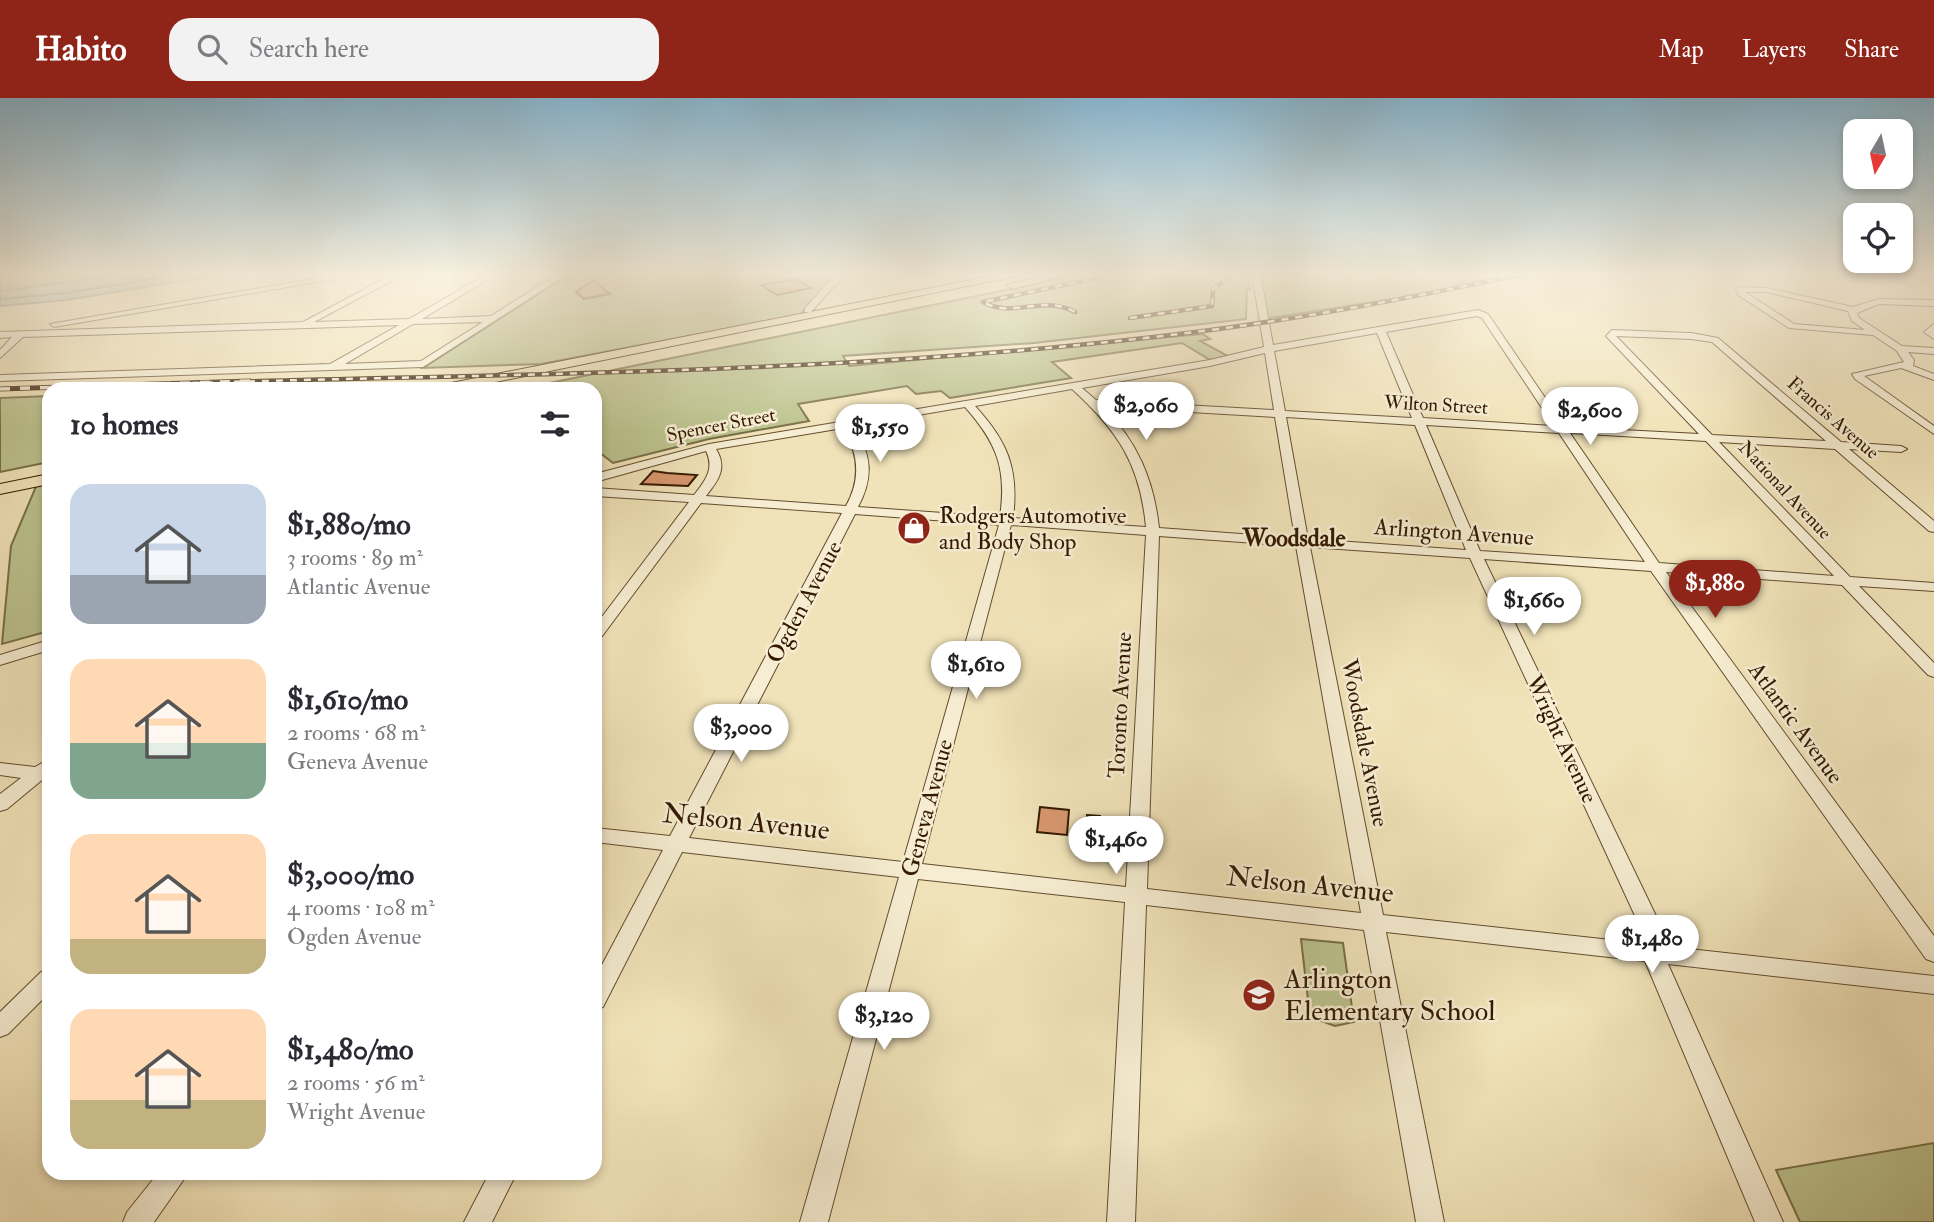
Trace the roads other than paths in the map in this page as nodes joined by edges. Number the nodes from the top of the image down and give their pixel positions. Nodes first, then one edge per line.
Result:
1 (51, 325) edge
2 (288, 325) edge
3 (404, 325) edge
4 (483, 325) edge
5 (761, 325) edge
6 (810, 325) edge
7 (1265, 325) edge
8 (1402, 325) edge
9 (1491, 325) edge
10 (1791, 325) edge
11 (1863, 325) edge
12 (1934, 327) edge
13 (1380, 329) junction
14 (1612, 333) joint
15 (1874, 333) junction
16 (0, 334) edge
17 (22, 334) junction
18 (1934, 336) edge
19 (1269, 349) junction
20 (1900, 349) junction
21 (1934, 351) edge
22 (0, 355) edge
23 (1901, 365) junction
24 (332, 367) junction
25 (1934, 377) edge
26 (0, 378) edge
27 (476, 382) edge
28 (528, 382) edge
29 (1074, 386) junction
30 (967, 403) junction
31 (1094, 403) junction
32 (1280, 413) junction
33 (1419, 421) junction
34 (846, 424) junction
35 (1562, 429) junction
36 (1934, 431) edge
37 (1709, 438) junction
38 (1838, 445) junction
39 (709, 447) junction
40 (1901, 449) dead end
41 (42, 469) edge
42 (602, 476) edge
43 (0, 478) edge
44 (42, 480) edge
45 (0, 489) edge
46 (602, 492) edge
47 (701, 499) junction
48 (852, 510) junction
49 (1006, 521) junction
50 (1934, 528) edge
51 (1153, 532) junction
52 (1303, 542) junction
53 (1475, 555) junction
54 (1655, 567) junction
55 (1844, 580) junction
56 (1934, 587) edge
57 (602, 627) edge
58 (42, 647) edge
59 (0, 660) edge
60 (1934, 672) edge
61 (0, 769) edge
62 (42, 771) edge
63 (42, 774) edge
64 (0, 804) edge
65 (602, 836) edge
66 (677, 845) junction
67 (910, 870) junction
68 (1136, 896) junction
69 (1374, 922) junction
70 (1934, 953) edge
71 (1658, 954) junction
72 (1934, 985) edge
73 (42, 986) edge
74 (602, 987) edge
75 (0, 1027) edge
76 (170, 1180) edge
77 (500, 1180) edge
78 (137, 1222) edge
79 (478, 1222) edge
80 (814, 1222) edge
81 (1121, 1222) edge
82 (1430, 1222) edge
83 (1769, 1222) edge

1 - 16 street
2 - 17 street
3 - 24 street
4 - 24 street
5 - 27 highway
6 - 28 highway
7 - 19 street, Woodsdale Avenue
8 - 13 street, Spencer Street
9 - 35 street, Atlantic Avenue
10 - 15 street
11 - 15 street
12 - 18 street
13 - 19 street, Spencer Street
13 - 33 street, Wright Avenue
14 - 37 street, National Avenue
14 - 38 street, Francis Avenue
15 - 20 street
16 - 17 street
17 - 22 street
19 - 29 street, Spencer Street
19 - 32 street, Woodsdale Avenue
20 - 21 street
20 - 23 street
23 - 25 street
23 - 36 street
24 - 26 street
29 - 30 street, Spencer Street
29 - 31 street, Toronto Avenue
30 - 34 street, Spencer Street
30 - 49 street, Geneva Avenue
31 - 32 street, Wilton Street
31 - 51 street, Toronto Avenue
32 - 33 street, Wilton Street
32 - 52 street, Woodsdale Avenue
33 - 35 street, Wilton Street
33 - 53 street, Wright Avenue
34 - 39 street, Spencer Street
34 - 48 street, Ogden Avenue
35 - 37 street, Wilton Street
35 - 54 street, Atlantic Avenue
37 - 38 street, Wilton Street
37 - 55 street, National Avenue
38 - 40 street, Wilton Street
38 - 50 street, Francis Avenue
39 - 42 street, Spencer Street
39 - 47 street
41 - 43 highway
44 - 45 highway
46 - 47 street, Arlington Avenue
47 - 48 street, Arlington Avenue
47 - 57 street
48 - 49 street, Arlington Avenue
48 - 66 street, Ogden Avenue
49 - 51 street, Arlington Avenue
49 - 67 street, Geneva Avenue
51 - 52 street, Arlington Avenue
51 - 68 street, Toronto Avenue
52 - 53 street, Arlington Avenue
52 - 69 street, Woodsdale Avenue
53 - 54 street, Arlington Avenue
53 - 71 street, Wright Avenue
54 - 55 street, Arlington Avenue
54 - 70 street, Atlantic Avenue
55 - 56 street, Arlington Avenue
55 - 60 street, National Avenue
58 - 59 street
61 - 62 street
63 - 64 street
65 - 66 street, Nelson Avenue
66 - 67 street, Nelson Avenue
66 - 74 street, Ogden Avenue
67 - 68 street, Nelson Avenue
67 - 80 street, Geneva Avenue
68 - 69 street, Nelson Avenue
68 - 81 street, Toronto Avenue
69 - 71 street, Nelson Avenue
69 - 82 street, Woodsdale Avenue
71 - 72 street, Nelson Avenue
71 - 83 street, Wright Avenue
73 - 75 street
76 - 78 street
77 - 79 street

